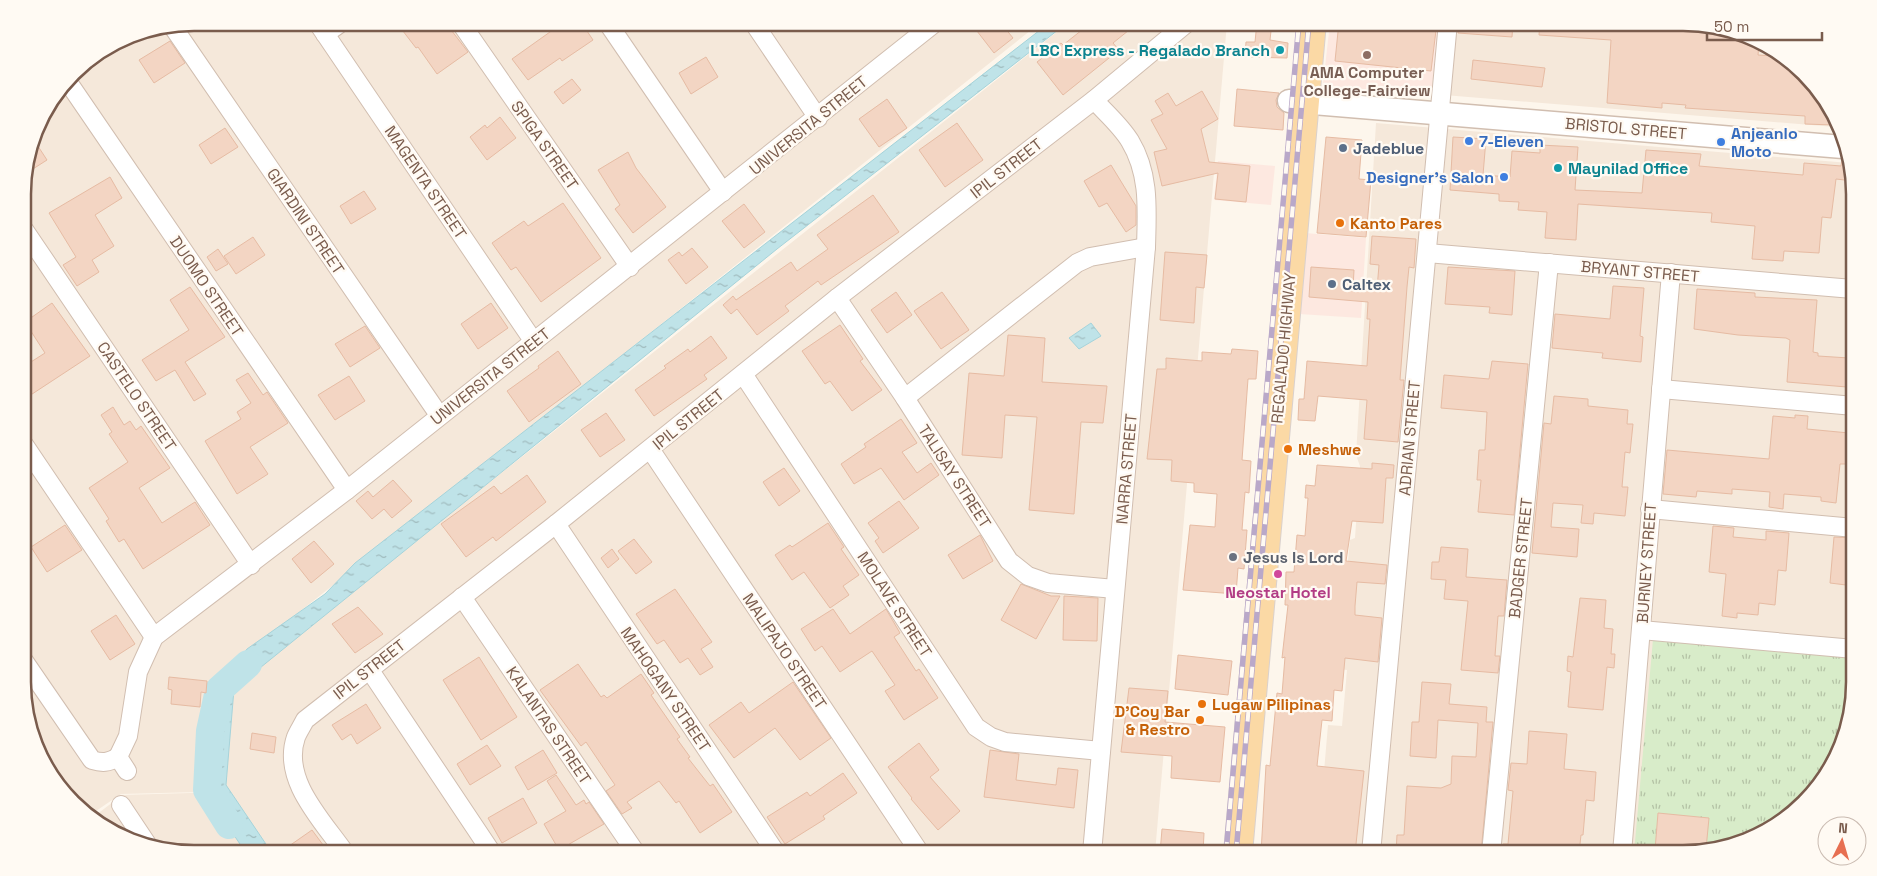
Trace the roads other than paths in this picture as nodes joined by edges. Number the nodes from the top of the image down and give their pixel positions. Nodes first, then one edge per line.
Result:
1 (1177, 31) edge
2 (1296, 31) edge
3 (1310, 31) edge
4 (1447, 31) edge
5 (324, 32) edge
6 (467, 32) edge
7 (614, 32) edge
8 (760, 32) edge
9 (924, 32) edge
10 (177, 33) edge
11 (72, 87) edge
12 (1094, 100) junction
13 (1297, 101) junction
14 (1440, 112) junction
15 (818, 118) junction
16 (1838, 147) edge
17 (723, 192) junction
18 (32, 241) edge
19 (1146, 247) junction
20 (1427, 253) junction
21 (1549, 263) junction
22 (630, 267) junction
23 (1671, 273) junction
24 (1846, 288) edge
25 (837, 298) junction
26 (534, 342) junction
27 (743, 374) junction
28 (1661, 389) junction
29 (905, 398) junction
30 (1846, 405) edge
31 (439, 415) junction
32 (650, 449) junction
33 (31, 454) edge
34 (347, 490) junction
35 (1650, 510) junction
36 (556, 524) junction
37 (1846, 527) edge
38 (251, 564) junction
39 (1115, 589) junction
40 (462, 597) junction
41 (1641, 630) junction
42 (154, 637) junction
43 (1846, 648) edge
44 (368, 669) junction
45 (31, 670) edge
46 (1101, 751) junction
47 (121, 805) dead end
48 (141, 835) edge
49 (1093, 844) edge
50 (1224, 844) edge
51 (1239, 844) edge
52 (1372, 844) edge
53 (1492, 844) edge
54 (1623, 844) edge
55 (339, 845) edge
56 (486, 845) edge
57 (630, 845) edge
58 (770, 845) edge
59 (914, 845) edge

1 - 12 street, IPIL STREET
2 - 13 main road, REGALADO HIGHWAY
3 - 13 main road, REGALADO HIGHWAY
4 - 14 street, ADRIAN STREET
5 - 26 street, MAGENTA STREET
6 - 22 street, SPIGA STREET
7 - 17 street
8 - 15 street
9 - 15 street, UNIVERSITA STREET
10 - 31 street, GIARDINI STREET
11 - 34 street, DUOMO STREET
12 - 19 street, NARRA STREET
12 - 25 street, IPIL STREET
13 - 14 street, BRISTOL STREET
13 - 50 main road, REGALADO HIGHWAY
13 - 51 main road, REGALADO HIGHWAY
14 - 16 street, BRISTOL STREET
14 - 20 street, ADRIAN STREET
15 - 17 street, UNIVERSITA STREET
17 - 22 street, UNIVERSITA STREET
18 - 38 street, CASTELO STREET
19 - 29 street
19 - 39 street, NARRA STREET
20 - 21 street, BRYANT STREET
20 - 52 street, ADRIAN STREET
21 - 23 street, BRYANT STREET
21 - 53 street, BADGER STREET
22 - 26 street, UNIVERSITA STREET
23 - 24 street, BRYANT STREET
23 - 28 street, BURNEY STREET
25 - 27 street, IPIL STREET
25 - 29 street, TALISAY STREET
26 - 31 street, UNIVERSITA STREET
27 - 32 street, IPIL STREET
27 - 46 street, MOLAVE STREET
28 - 30 street
28 - 35 street, BURNEY STREET
29 - 39 street, TALISAY STREET
31 - 34 street, UNIVERSITA STREET
32 - 36 street, IPIL STREET
32 - 59 street, MALIPAJO STREET
33 - 42 street
34 - 38 street, UNIVERSITA STREET
35 - 37 street
35 - 41 street, BURNEY STREET
36 - 40 street, IPIL STREET
36 - 58 street, MAHOGANY STREET
38 - 42 street, UNIVERSITA STREET
39 - 46 street, NARRA STREET
40 - 44 street, IPIL STREET
40 - 57 street, KALANTAS STREET
41 - 43 street
41 - 54 street, BURNEY STREET
42 - 45 street, UNIVERSITA STREET
44 - 55 street, IPIL STREET
44 - 56 street
46 - 49 street, NARRA STREET
47 - 48 street

